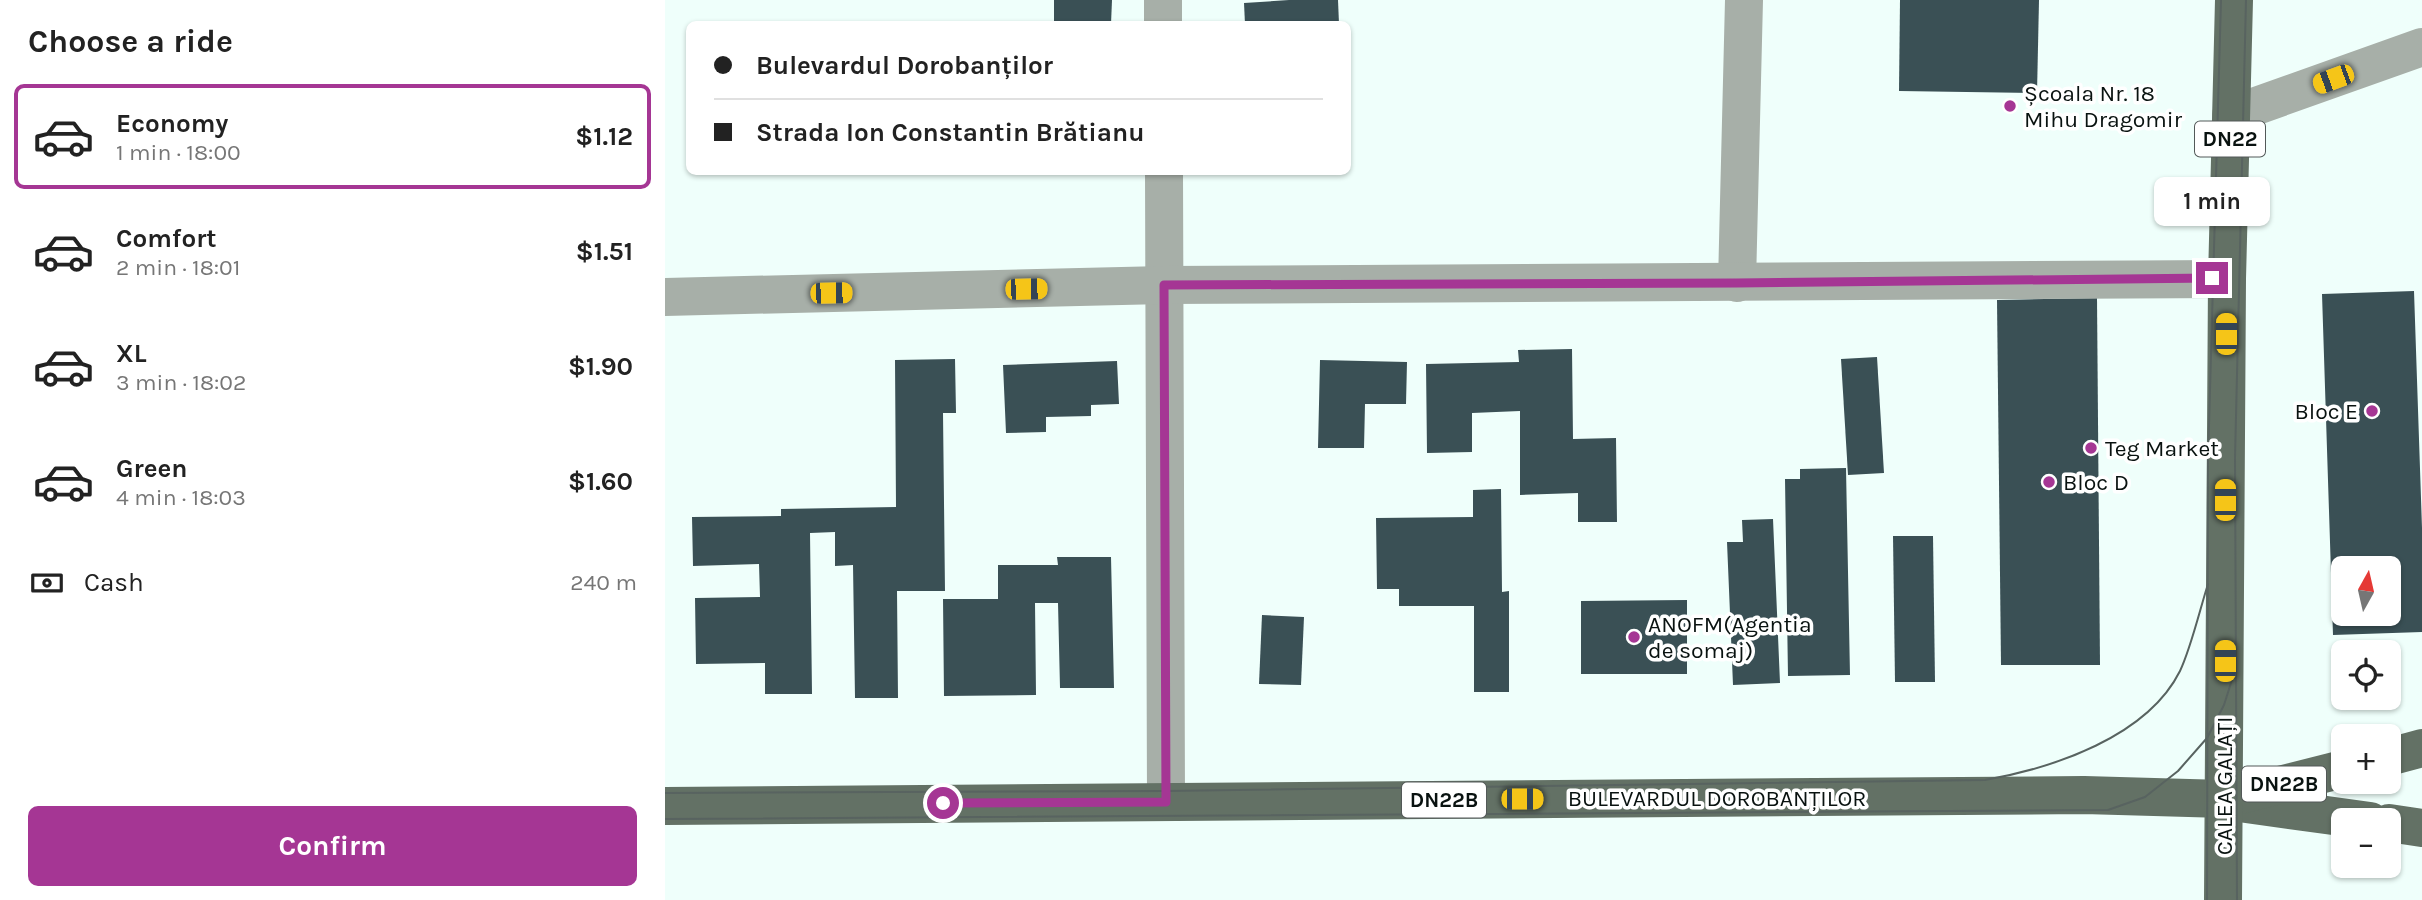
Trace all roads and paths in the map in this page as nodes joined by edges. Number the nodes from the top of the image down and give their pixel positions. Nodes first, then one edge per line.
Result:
1 (1163, 0) edge
2 (1744, 0) edge
3 (2234, 0) edge
4 (1163, 21) edge
5 (2422, 47) edge
6 (2231, 115) junction
7 (1164, 175) edge
8 (2227, 279) junction
9 (1737, 283) junction
10 (1164, 285) junction
11 (665, 297) edge
12 (2422, 748) edge
13 (2401, 754) edge
14 (2331, 772) edge
15 (2224, 799) junction
16 (1166, 802) junction
17 (665, 806) edge
18 (2331, 815) edge
19 (2401, 825) edge
20 (2422, 828) edge
21 (2223, 900) edge

1 - 4 street
2 - 9 street
3 - 6 main road, CALEA GALAȚI / DN22
5 - 6 street
6 - 8 main road, CALEA GALAȚI / DN22
7 - 10 street
8 - 9 street
8 - 15 main road, CALEA GALAȚI / DN22
9 - 10 street
10 - 11 street
10 - 16 street
12 - 13 main road
14 - 15 main road, BULEVARDUL DOROBANȚILOR / DN22B
15 - 16 main road, BULEVARDUL DOROBANȚILOR / DN22B
15 - 18 main road, BULEVARDUL DOROBANȚILOR / DN22B
15 - 21 main road, CALEA GALAȚI / DN22
16 - 17 main road, BULEVARDUL DOROBANȚILOR / DN22B
19 - 20 main road

